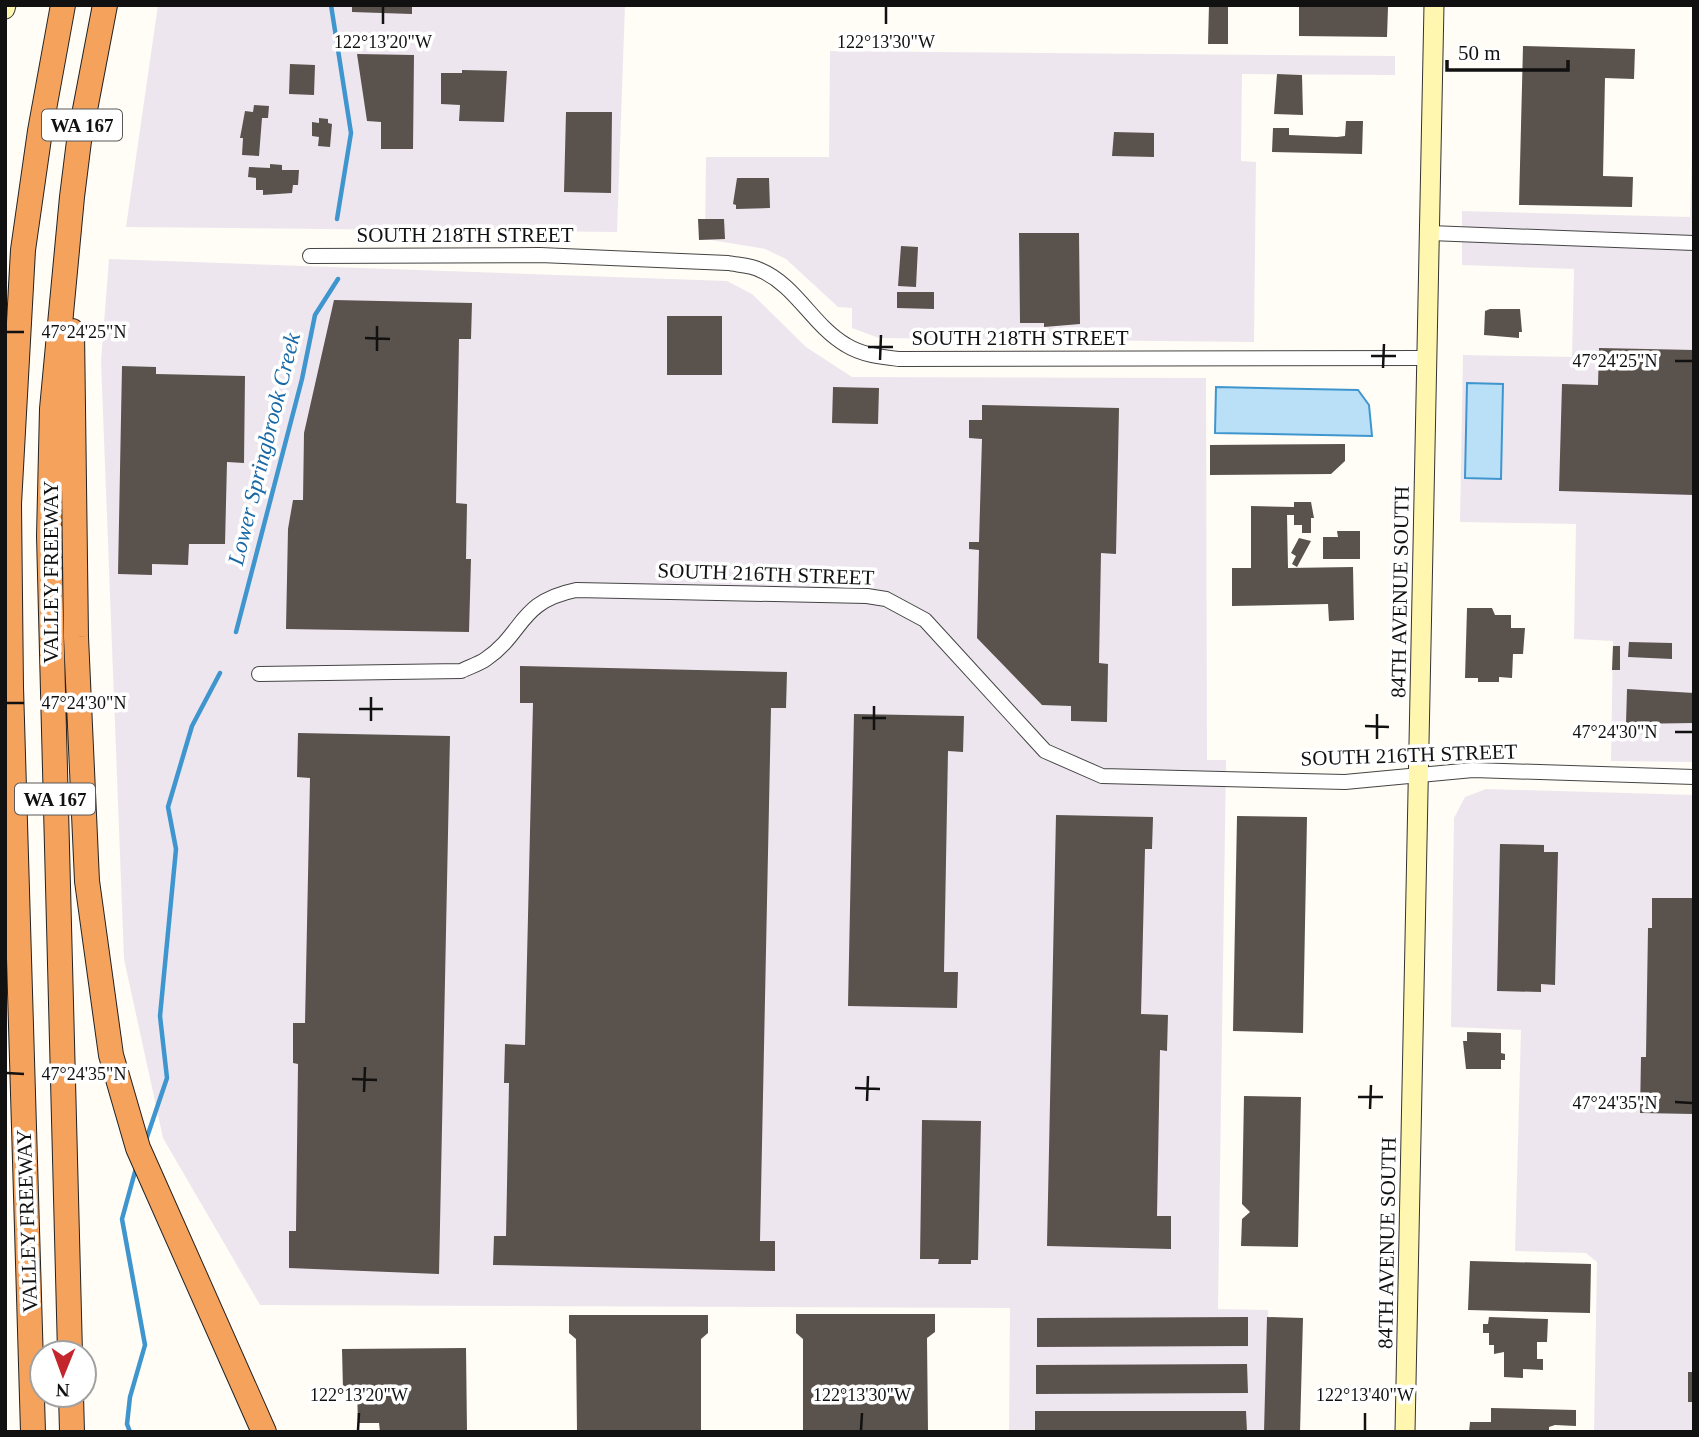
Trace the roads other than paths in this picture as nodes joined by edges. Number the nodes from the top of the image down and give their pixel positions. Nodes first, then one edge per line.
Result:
1 (63, 5) edge
2 (105, 5) edge
3 (1434, 5) edge
4 (1430, 233) junction
5 (1694, 243) edge
6 (68, 247) junction
7 (310, 256) dead end
8 (1427, 358) junction
9 (9, 504) junction
10 (5, 531) edge
11 (259, 674) dead end
12 (1419, 775) junction
13 (1694, 776) edge
14 (70, 1339) edge
15 (71, 1409) edge
16 (33, 1432) edge
17 (72, 1432) edge
18 (264, 1432) edge
19 (1405, 1432) edge

1 - 9 highway, VALLEY FREEWAY / WA 167
2 - 6 highway, VALLEY FREEWAY / WA 167
3 - 4 main road, 84TH AVENUE SOUTH
4 - 5 street
4 - 8 main road, 84TH AVENUE SOUTH
6 - 14 highway, VALLEY FREEWAY / WA 167
6 - 18 highway
7 - 8 street, SOUTH 218TH STREET
8 - 12 main road, 84TH AVENUE SOUTH
9 - 10 highway
9 - 16 highway, VALLEY FREEWAY / WA 167
11 - 12 street, SOUTH 216TH STREET
12 - 13 street, SOUTH 216TH STREET
12 - 19 main road, 84TH AVENUE SOUTH
15 - 17 highway

